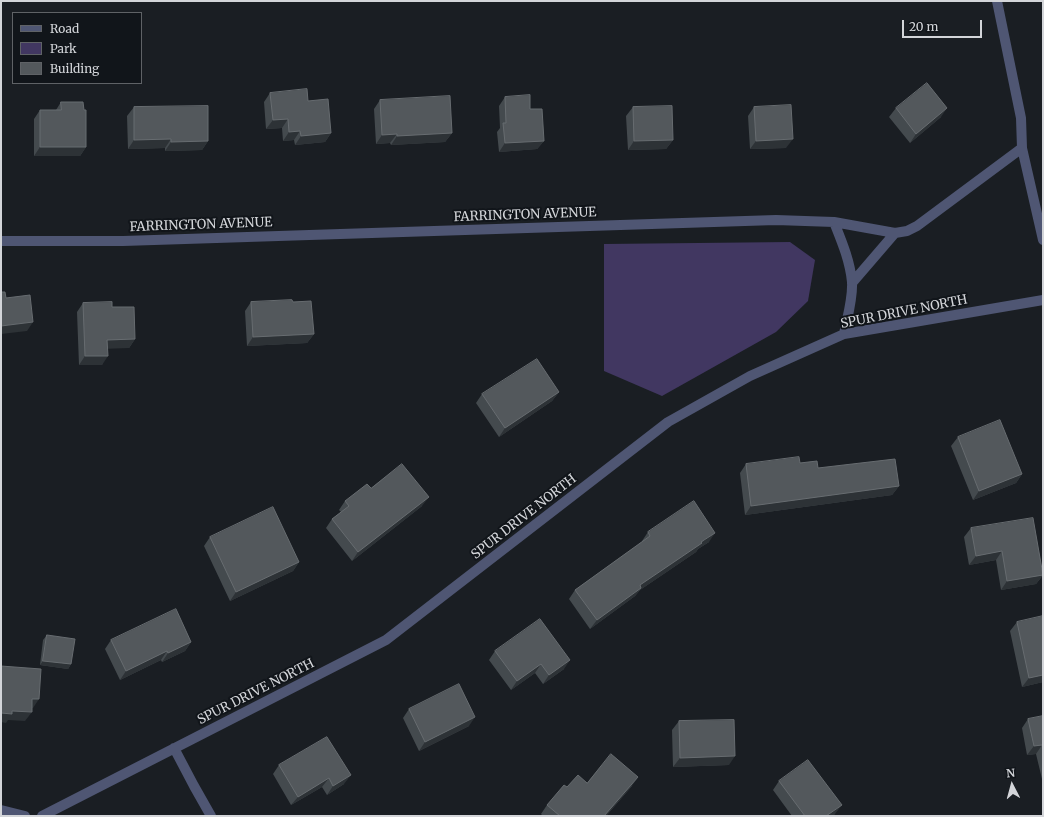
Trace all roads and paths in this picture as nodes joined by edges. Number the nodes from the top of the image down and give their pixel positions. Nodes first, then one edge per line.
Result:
1 (997, 1) edge
2 (1022, 148) junction
3 (834, 222) junction
4 (895, 233) junction
5 (1043, 240) edge
6 (1, 241) edge
7 (852, 283) junction
8 (1043, 300) edge
9 (844, 334) junction
10 (174, 748) junction
11 (1, 810) edge
12 (25, 816) edge
13 (42, 816) edge
14 (212, 816) edge

1 - 2 street
2 - 4 street, FARRINGTON AVENUE
2 - 5 street
3 - 4 street, FARRINGTON AVENUE
3 - 6 street, FARRINGTON AVENUE
3 - 7 street
4 - 7 street
7 - 9 street
8 - 9 street, SPUR DRIVE NORTH
9 - 10 street, SPUR DRIVE NORTH
10 - 13 street, SPUR DRIVE NORTH
10 - 14 street
11 - 12 street

